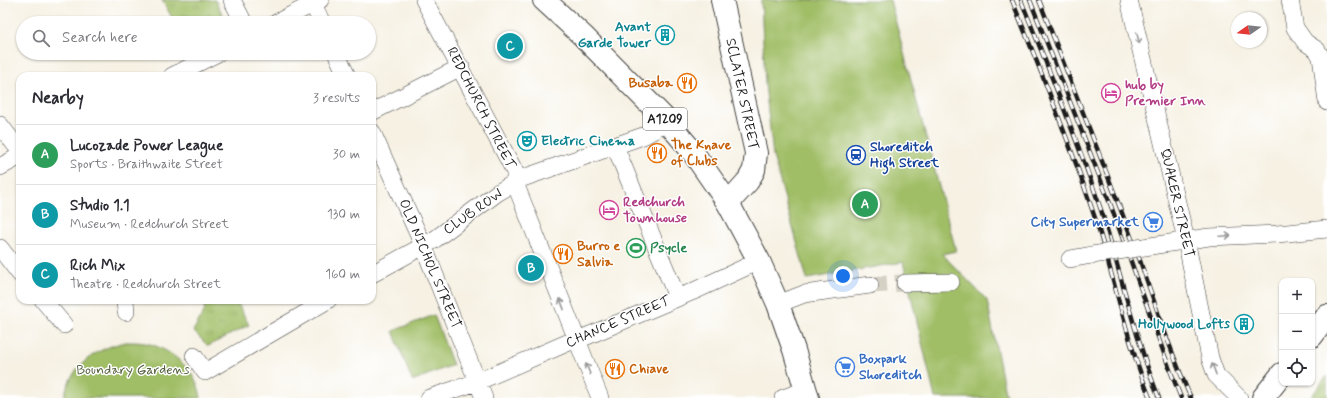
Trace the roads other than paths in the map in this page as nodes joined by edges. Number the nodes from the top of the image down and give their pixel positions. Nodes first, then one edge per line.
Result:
1 (232, 0) edge
2 (424, 0) edge
3 (544, 0) edge
4 (722, 0) edge
5 (1129, 0) edge
6 (1290, 0) edge
7 (316, 2) edge
8 (240, 16) edge
9 (289, 16) edge
10 (320, 16) edge
11 (1322, 49) edge
12 (204, 60) edge
13 (339, 60) edge
14 (461, 67) junction
15 (180, 72) edge
16 (345, 72) edge
17 (1327, 102) edge
18 (376, 110) edge
19 (665, 119) junction
20 (0, 125) edge
21 (376, 141) edge
22 (16, 146) edge
23 (615, 146) junction
24 (16, 158) edge
25 (0, 167) edge
26 (515, 183) junction
27 (728, 203) junction
28 (1327, 229) edge
29 (1186, 240) junction
30 (423, 245) junction
31 (0, 248) edge
32 (1070, 259) dead end
33 (758, 261) junction
34 (16, 269) edge
35 (376, 272) edge
36 (951, 282) dead end
37 (905, 283) tunnel mouth
38 (870, 285) tunnel mouth
39 (677, 298) junction
40 (46, 304) edge
41 (321, 304) edge
42 (778, 304) junction
43 (1327, 316) edge
44 (64, 325) dead end
45 (1315, 332) edge
46 (576, 340) junction
47 (194, 356) dead end
48 (1279, 378) edge
49 (477, 382) junction
50 (807, 394) edge
51 (430, 398) edge
52 (484, 398) edge
53 (600, 398) edge
54 (783, 398) edge
55 (1239, 398) edge
56 (1263, 398) edge

1 - 8 street
2 - 14 street, REDCHURCH STREET
3 - 19 main road, A1209
4 - 27 main road, SCLATER STREET
5 -> 29 street, QUAKER STREET
6 - 11 street
7 - 9 street
7 - 10 street
11 - 17 street
12 - 15 street
13 - 16 street
14 - 18 street
14 - 26 street, REDCHURCH STREET
19 - 23 street, CLUB ROW
19 - 27 main road, A1209
20 - 22 street
21 - 30 street, OLD NICHOL STREET
23 - 26 street, CLUB ROW
23 - 39 street
24 - 25 street
26 - 30 street, CLUB ROW
46 -> 26 street, REDCHURCH STREET
27 - 33 main road, A1209
29 -> 28 street
29 - 32 street, bridge
55 -> 29 street, QUAKER STREET
30 - 35 street, CLUB ROW
30 - 49 street, OLD NICHOL STREET
31 - 34 street
33 - 39 street, CHANCE STREET
33 - 42 main road, A1209
36 - 37 street
38 - 42 street
39 - 46 street, CHANCE STREET
40 - 44 street
41 - 47 street
42 - 50 main road, A1209
43 - 45 main road
46 - 49 street, CHANCE STREET
53 -> 46 street, REDCHURCH STREET
48 - 56 main road
49 - 51 street, CHANCE STREET
49 - 52 street, OLD NICHOL STREET
50 - 54 street

